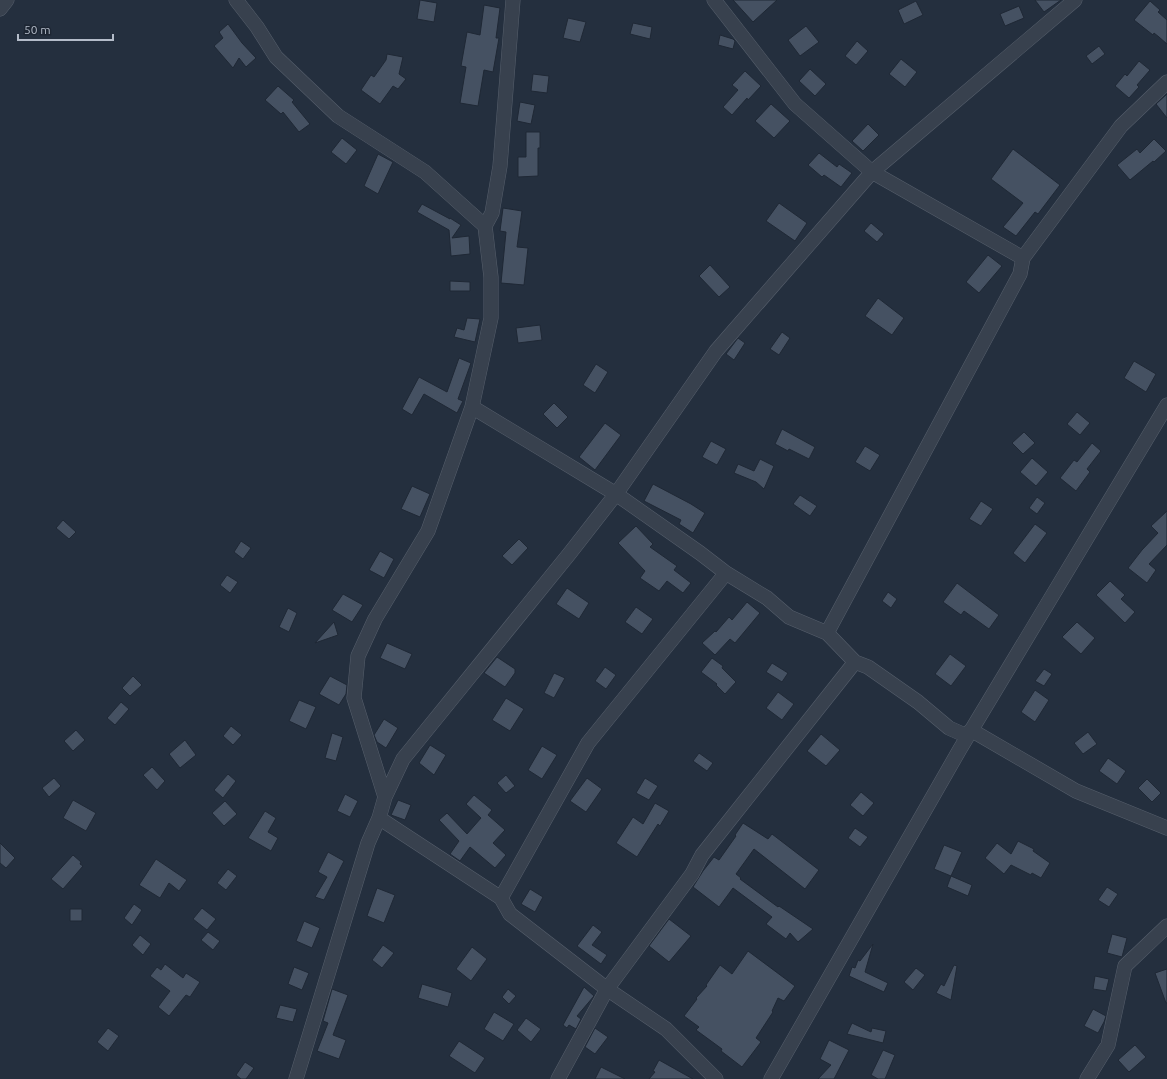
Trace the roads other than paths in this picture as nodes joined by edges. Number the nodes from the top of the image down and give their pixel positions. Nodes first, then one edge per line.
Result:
1 (7, 0) edge
2 (236, 0) edge
3 (513, 0) edge
4 (714, 0) edge
5 (1075, 0) edge
6 (0, 9) edge
7 (1167, 82) edge
8 (872, 172) junction
9 (485, 226) junction
10 (1023, 258) junction
11 (1167, 405) edge
12 (472, 407) junction
13 (616, 494) junction
14 (726, 573) junction
15 (827, 633) junction
16 (855, 662) junction
17 (971, 730) junction
18 (385, 797) junction
19 (379, 818) junction
20 (1167, 828) edge
21 (501, 898) junction
22 (1167, 926) edge
23 (606, 989) junction
24 (296, 1079) edge
25 (558, 1079) edge
26 (716, 1079) edge
27 (771, 1079) edge
28 (1087, 1079) edge

1 - 6 street
2 - 9 street
3 - 9 street
4 - 8 street
5 - 8 street
7 - 10 street
8 - 10 street
8 - 13 street
9 - 12 street
10 - 15 street
11 - 17 street
12 - 13 street
12 - 18 street
13 - 14 street
13 - 18 street
14 - 15 street
14 - 21 street
15 - 16 street
16 - 17 street
16 - 23 street
17 - 20 street
17 - 27 street
18 - 19 street
19 - 21 street
19 - 24 street
21 - 23 street
22 - 28 street
23 - 25 street
23 - 26 street

